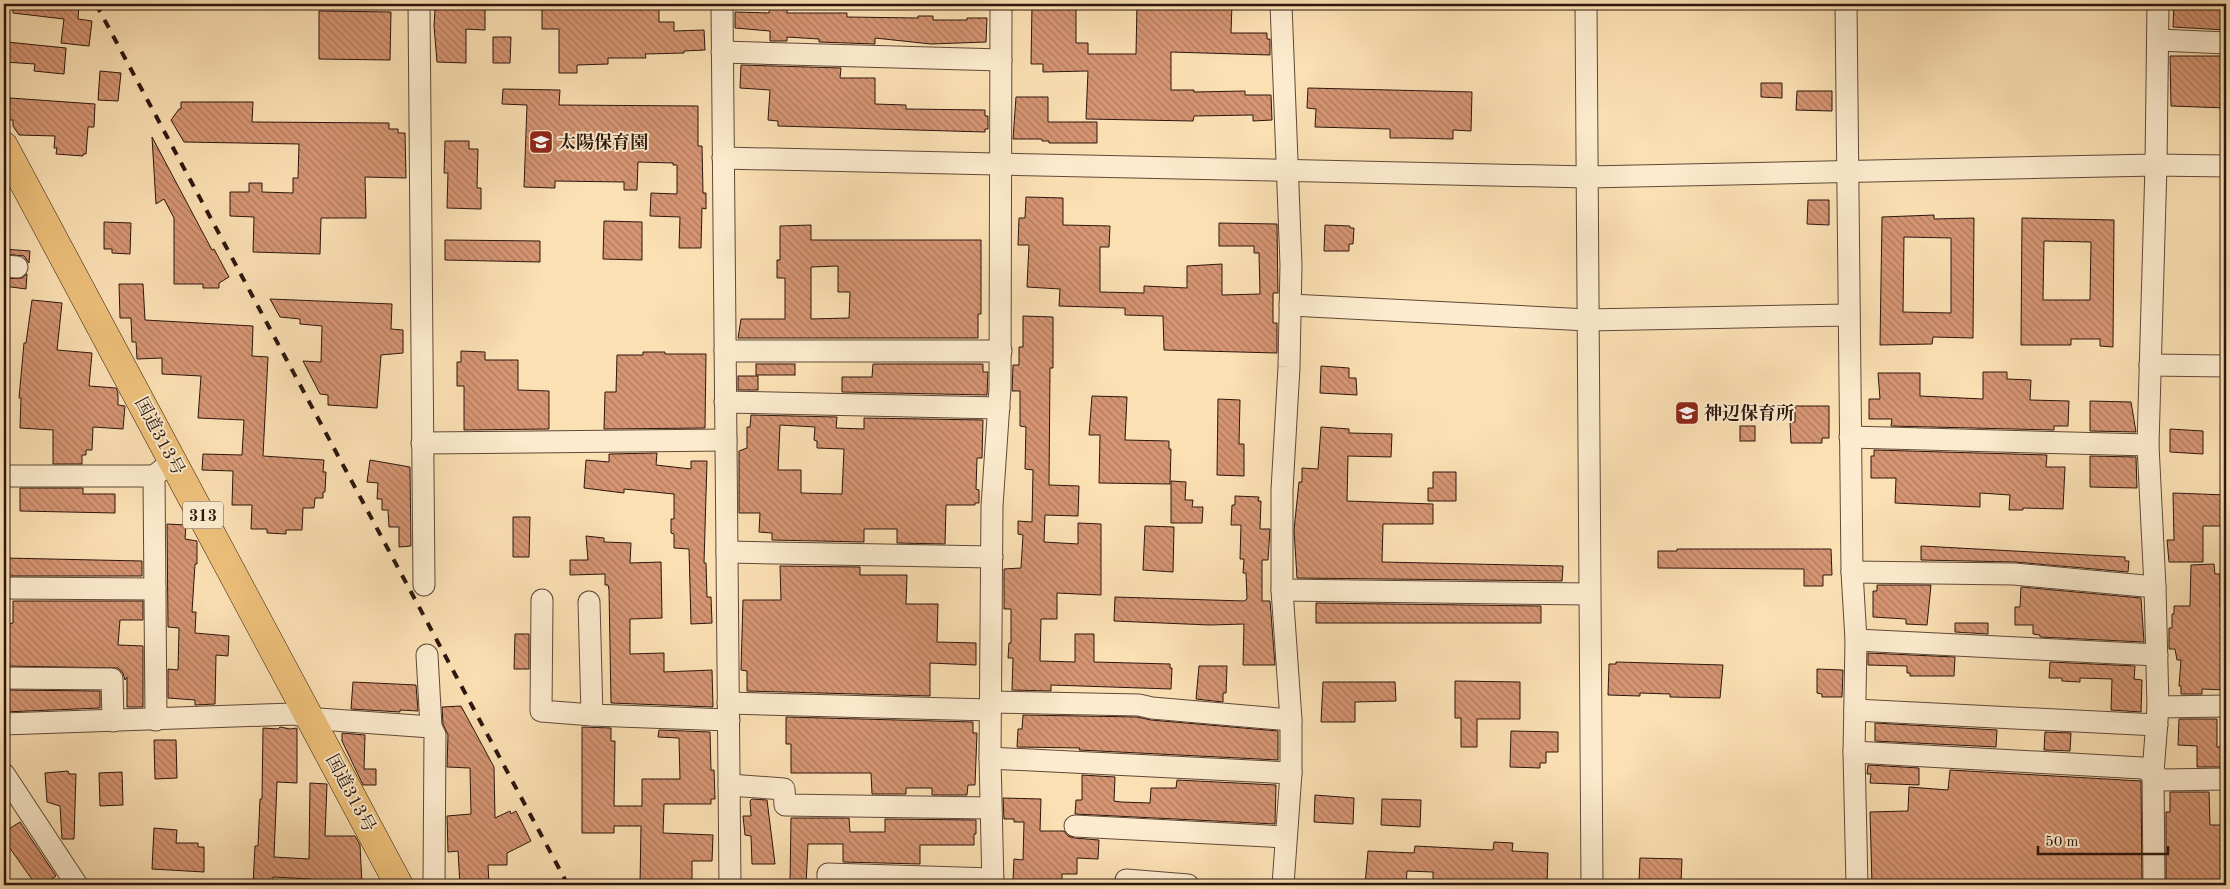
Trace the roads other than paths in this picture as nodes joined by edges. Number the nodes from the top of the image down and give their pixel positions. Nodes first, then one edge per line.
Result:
1 (419, 4) edge
2 (722, 4) edge
3 (1001, 4) edge
4 (1281, 4) edge
5 (1586, 4) edge
6 (1846, 4) edge
7 (2158, 4) edge
8 (2158, 40) junction
9 (2226, 43) edge
10 (722, 52) junction
11 (1001, 60) junction
12 (4, 146) edge
13 (723, 158) junction
14 (2156, 165) junction
15 (1001, 166) junction
16 (2226, 166) edge
17 (1287, 171) junction
18 (1848, 173) junction
19 (1587, 178) junction
20 (1290, 305) junction
21 (1849, 315) junction
22 (1588, 320) junction
23 (725, 351) junction
24 (1001, 351) junction
25 (2150, 365) junction
26 (2226, 366) edge
27 (726, 402) junction
28 (999, 408) junction
29 (1850, 437) junction
30 (726, 440) junction
31 (422, 443) junction
32 (2148, 445) junction
33 (164, 469) junction
34 (4, 476) edge
35 (727, 552) junction
36 (992, 557) junction
37 (1852, 572) junction
38 (424, 585) dead end
39 (2155, 587) junction
40 (4, 588) edge
41 (155, 589) junction
42 (1282, 590) junction
43 (1589, 594) junction
44 (542, 600) dead end
45 (589, 602) dead end
46 (1856, 640) junction
47 (427, 655) dead end
48 (2157, 655) junction
49 (4, 678) edge
50 (990, 706) junction
51 (2226, 706) edge
52 (1855, 710) junction
53 (729, 711) junction
54 (592, 715) junction
55 (2157, 716) junction
56 (311, 718) junction
57 (156, 720) junction
58 (1291, 720) junction
59 (113, 721) junction
60 (4, 724) edge
61 (431, 727) junction
62 (1854, 752) junction
63 (990, 758) junction
64 (1291, 773) junction
65 (2153, 773) junction
66 (4, 774) edge
67 (2226, 779) edge
68 (729, 785) junction
69 (990, 808) junction
70 (1076, 826) dead end
71 (1286, 836) junction
72 (1126, 880) dead end
73 (993, 882) edge
74 (77, 885) edge
75 (400, 885) edge
76 (434, 885) edge
77 (730, 885) edge
78 (828, 885) edge
79 (1188, 885) edge
80 (1283, 885) edge
81 (1592, 885) edge
82 (1856, 885) edge
83 (2154, 885) edge

1 - 31 street
2 - 10 street
3 - 11 street
4 - 17 street
5 - 19 street
6 - 18 street
7 - 8 street
8 - 9 street
8 - 14 street
10 - 11 street
10 - 13 street
11 - 15 street
12 - 33 highway, 国道313号 / 313
13 - 15 street
13 - 23 street
14 - 16 street
14 - 18 street
14 - 25 street
15 - 17 street
15 - 24 street
17 - 19 street
17 - 20 street
18 - 19 street
18 - 21 street
19 - 22 street
20 - 22 street
20 - 42 street
21 - 22 street
21 - 29 street
22 - 43 street
23 - 24 street
23 - 27 street
24 - 28 street
25 - 26 street
25 - 32 street
27 - 28 street
27 - 30 street
28 - 36 street
29 - 32 street
29 - 37 street
30 - 31 street
30 - 35 street
31 - 38 street
32 - 39 street
33 - 34 street
33 - 41 street
33 - 56 highway, 国道313号 / 313
35 - 36 street
35 - 53 street
36 - 50 street
37 - 39 street
37 - 46 street
39 - 48 street
40 - 41 street
41 - 57 street
42 - 43 street
42 - 58 street
43 - 81 street
44 - 54 street
45 - 54 street
46 - 48 street
46 - 52 street
47 - 61 street
48 - 55 street
49 - 59 street
50 - 53 street
50 - 58 street
50 - 63 street
51 - 55 street
52 - 55 street
52 - 62 street
53 - 54 street
53 - 68 street
55 - 65 street
56 - 57 street
56 - 61 street
56 - 75 highway, 国道313号 / 313
57 - 59 street
58 - 64 street
59 - 60 street
61 - 76 street
62 - 65 street
62 - 82 street
63 - 64 street
63 - 69 street
64 - 71 street
65 - 67 street
65 - 83 street
66 - 74 street
68 - 69 street
68 - 77 street
69 - 73 street
70 - 71 street
71 - 80 street
72 - 79 street
73 - 78 street

